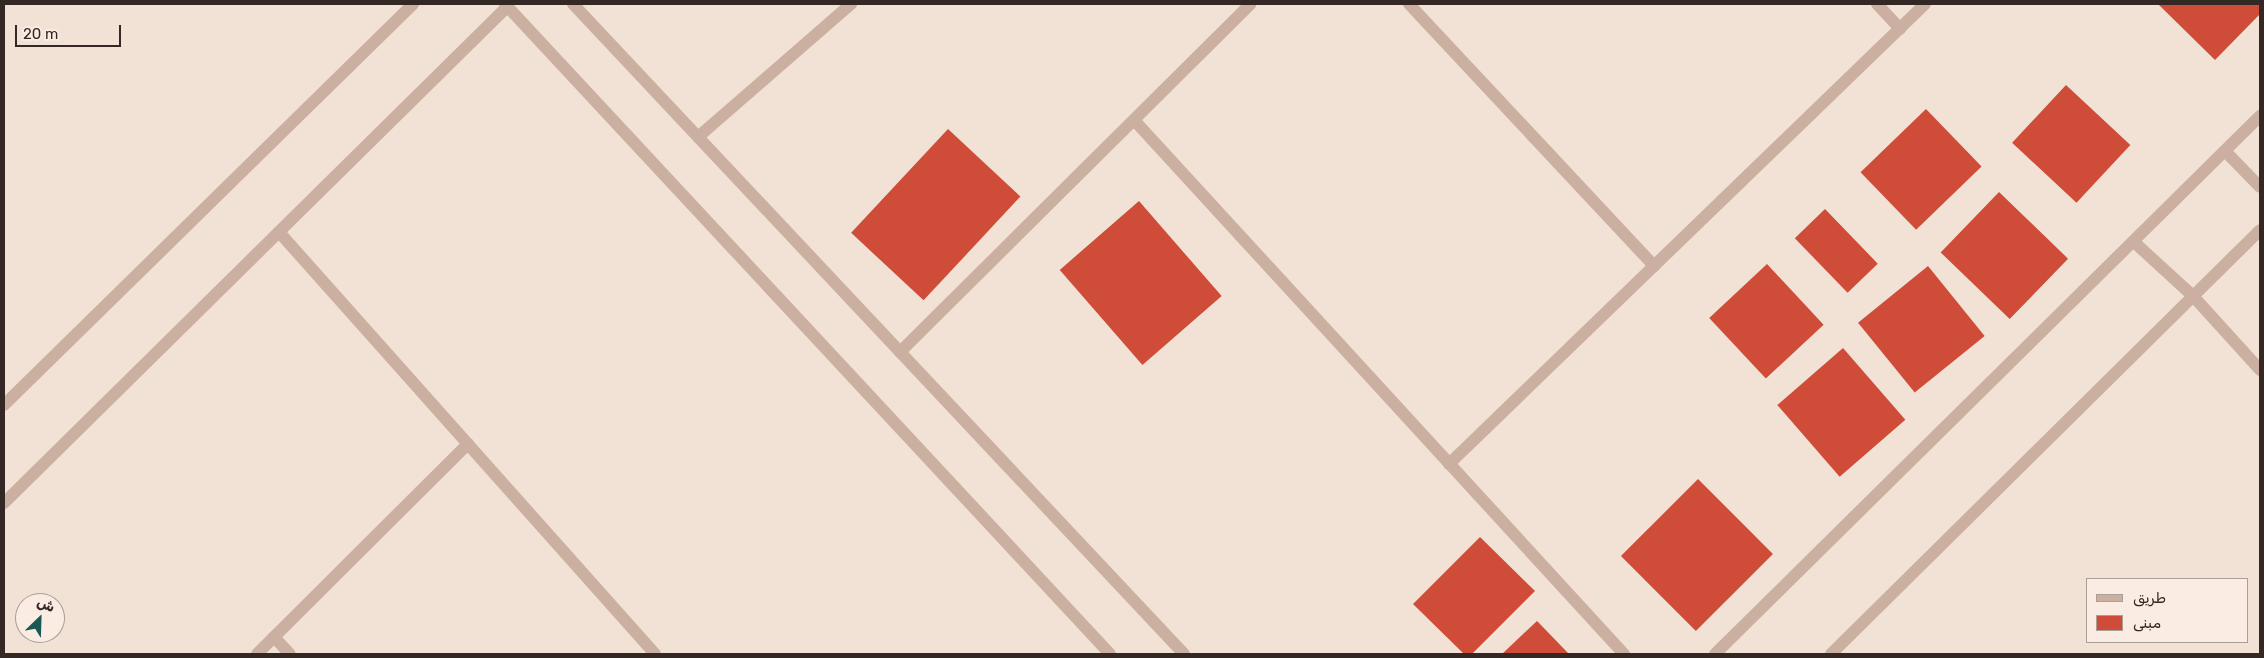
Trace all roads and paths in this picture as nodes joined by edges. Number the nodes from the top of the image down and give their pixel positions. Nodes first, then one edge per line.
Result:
1 (413, 4) edge
2 (572, 4) edge
3 (851, 4) edge
4 (1251, 4) edge
5 (1409, 4) edge
6 (1877, 4) edge
7 (1925, 4) edge
8 (506, 5) edge
9 (1900, 29) junction
10 (2260, 116) edge
11 (1134, 120) junction
12 (698, 137) junction
13 (2225, 151) junction
14 (2260, 187) edge
15 (2260, 230) edge
16 (280, 232) junction
17 (2134, 242) junction
18 (1654, 266) junction
19 (2193, 296) junction
20 (900, 352) junction
21 (2260, 370) edge
22 (4, 405) edge
23 (468, 444) junction
24 (1449, 464) junction
25 (4, 503) edge
26 (274, 637) junction
27 (257, 654) edge
28 (290, 654) edge
29 (656, 654) edge
30 (1110, 654) edge
31 (1184, 654) edge
32 (1624, 654) edge
33 (1715, 654) edge
34 (1831, 654) edge

1 - 22 street
2 - 12 street
3 - 12 street
4 - 11 street
5 - 18 street
6 - 9 street
7 - 9 street
8 - 16 street
8 - 30 street
9 - 18 street
10 - 13 street
11 - 20 street
11 - 24 street
12 - 20 street
13 - 14 street
13 - 17 street
15 - 19 street
16 - 23 street
16 - 25 street
17 - 19 street
17 - 33 street
18 - 24 street
19 - 21 street
19 - 34 street
20 - 31 street
23 - 26 street
23 - 29 street
24 - 32 street
26 - 27 street
26 - 28 street

